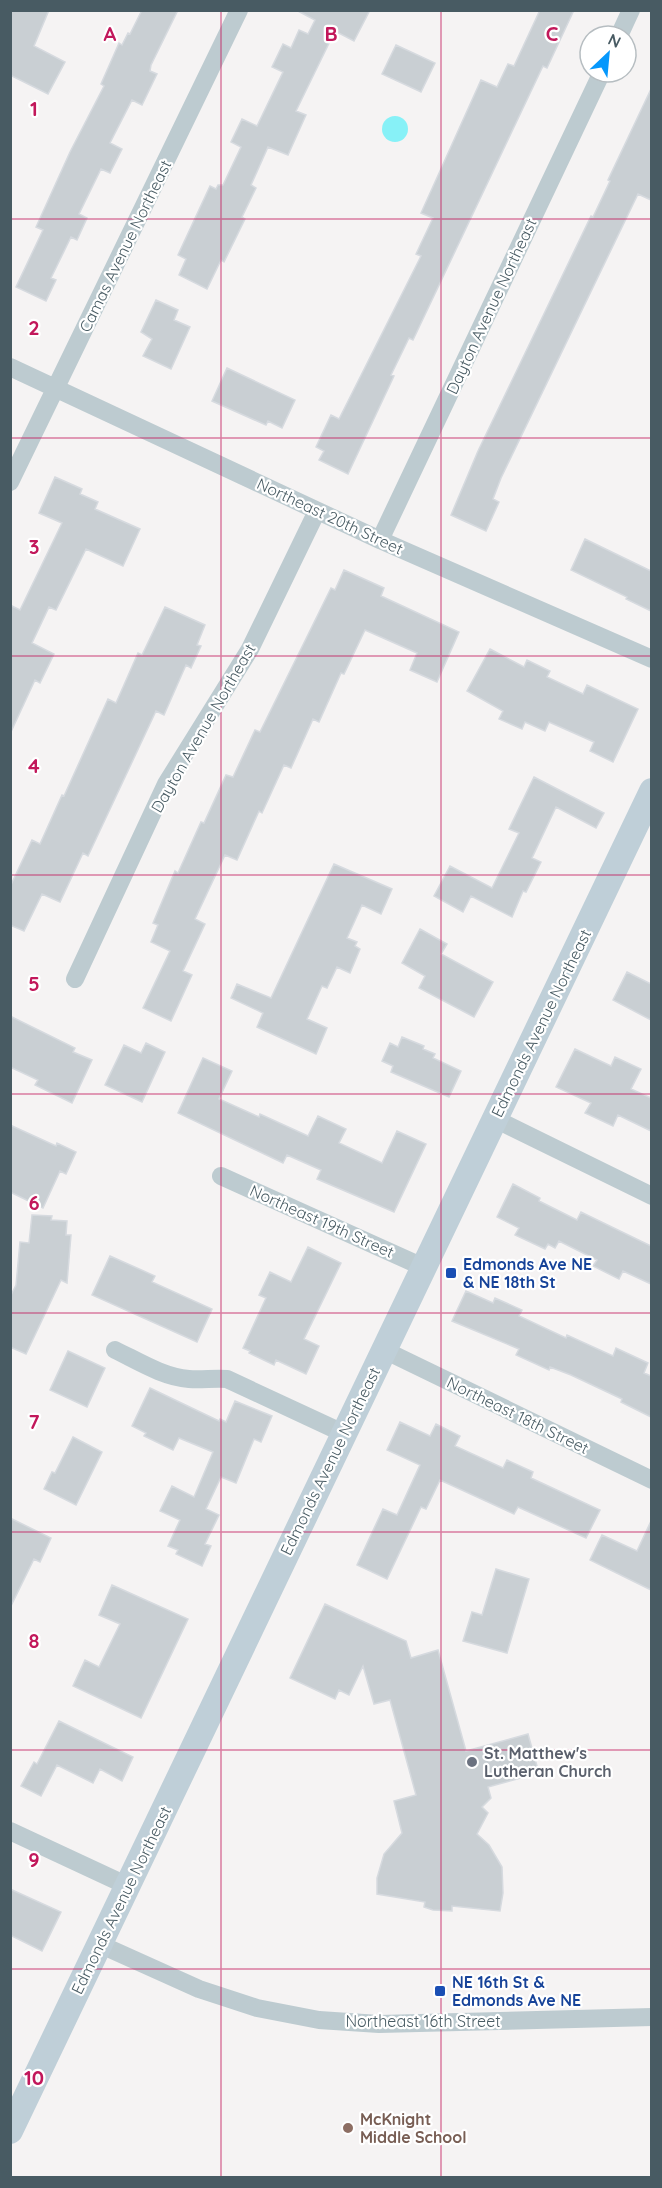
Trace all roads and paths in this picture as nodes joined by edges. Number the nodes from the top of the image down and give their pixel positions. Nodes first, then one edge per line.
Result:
1 (239, 10) edge
2 (631, 10) edge
3 (625, 24) edge
4 (596, 84) edge
5 (10, 367) edge
6 (56, 388) junction
7 (10, 483) edge
8 (317, 511) junction
9 (380, 540) junction
10 (651, 659) edge
11 (650, 801) edge
12 (75, 979) dead end
13 (495, 1119) junction
14 (221, 1176) dead end
15 (651, 1196) edge
16 (423, 1267) junction
17 (115, 1350) dead end
18 (384, 1350) junction
19 (343, 1433) junction
20 (651, 1480) edge
21 (10, 1831) edge
22 (128, 1886) junction
23 (99, 1944) junction
24 (651, 2017) edge
25 (10, 2131) edge

1 - 6 street, Camas Avenue Northeast
2 - 3 street
4 - 9 street, Dayton Avenue Northeast
5 - 6 street, Northeast 20th Street
6 - 7 street, Camas Avenue Northeast
6 - 8 street, Northeast 20th Street
8 - 9 street, Northeast 20th Street
8 - 12 street, Dayton Avenue Northeast
9 - 10 street, Northeast 20th Street
11 - 13 street, Edmonds Avenue Northeast
13 - 15 street
13 - 16 street, Edmonds Avenue Northeast
14 - 16 street, Northeast 19th Street
16 - 18 street, Edmonds Avenue Northeast
17 - 19 street
18 - 19 street, Edmonds Avenue Northeast
18 - 20 street, Northeast 18th Street
19 - 22 street, Edmonds Avenue Northeast
21 - 22 street
22 - 23 street, Edmonds Avenue Northeast
23 - 24 street, Northeast 16th Street
23 - 25 street, Edmonds Avenue Northeast

